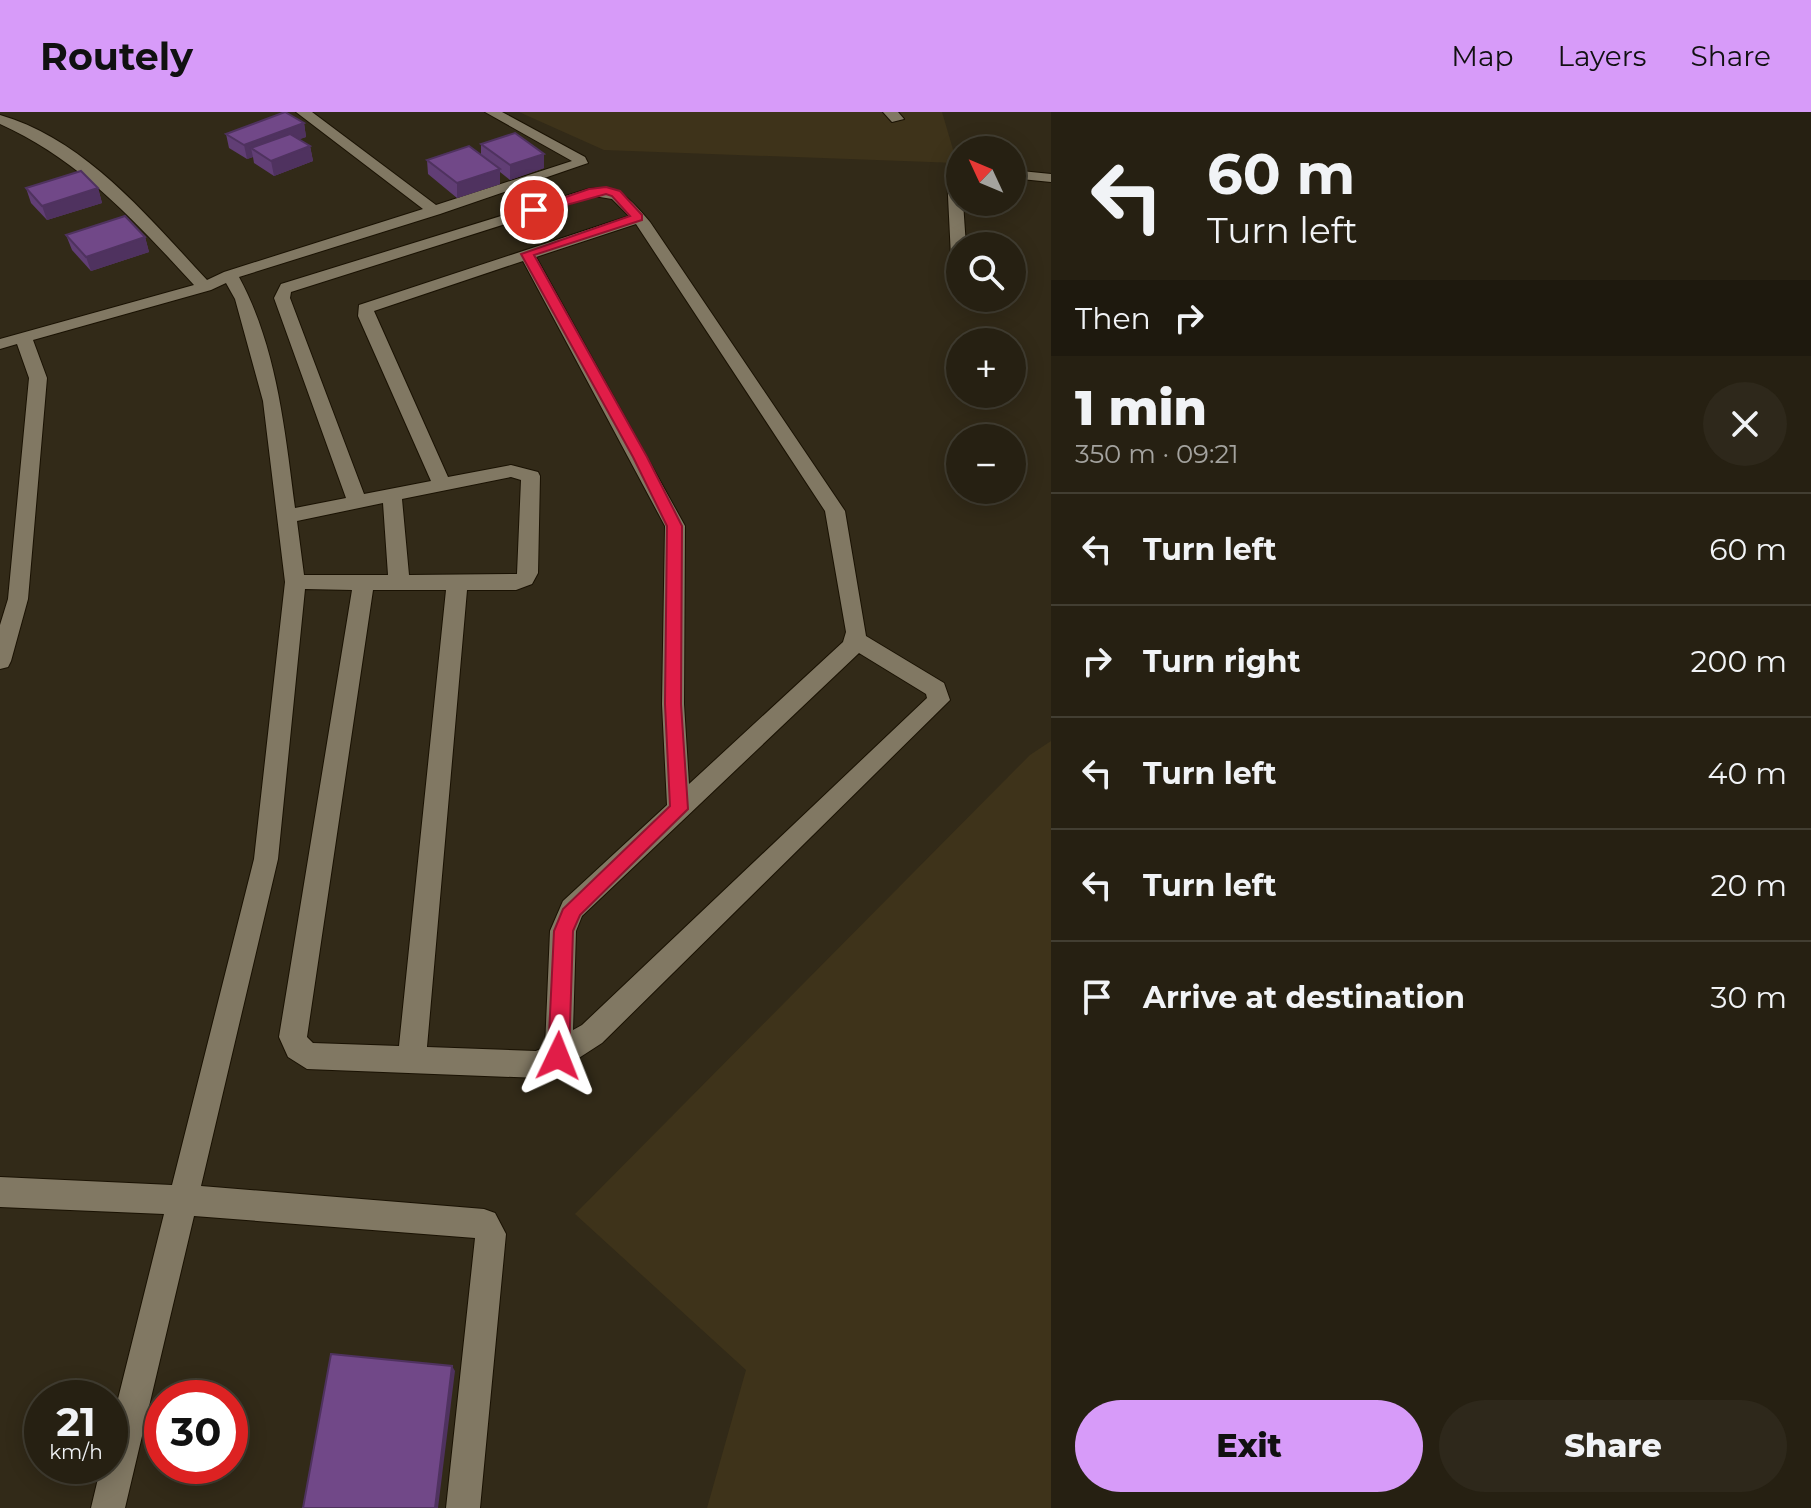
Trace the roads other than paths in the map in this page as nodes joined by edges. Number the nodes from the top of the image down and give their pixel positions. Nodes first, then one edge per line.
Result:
1 (303, 112) edge
2 (492, 112) edge
3 (0, 119) edge
4 (1026, 175) edge
5 (1051, 178) edge
6 (435, 211) junction
7 (638, 218) junction
8 (527, 254) junction
9 (230, 275) junction
10 (205, 287) junction
11 (24, 339) junction
12 (0, 344) edge
13 (442, 485) junction
14 (392, 495) junction
15 (357, 502) junction
16 (287, 516) junction
17 (295, 582) junction
18 (364, 582) junction
19 (399, 582) junction
20 (457, 583) junction
21 (855, 640) junction
22 (0, 661) edge
23 (679, 809) junction
24 (558, 1056) junction
25 (412, 1059) junction
26 (0, 1192) edge
27 (184, 1200) junction
28 (108, 1508) edge
29 (463, 1508) edge

1 - 6 street
2 - 6 street
3 - 10 street
4 - 5 street
6 - 9 street
7 - 8 street
7 - 15 street
7 - 21 street
8 - 13 street
8 - 23 street
9 - 10 street
9 - 16 street
10 - 11 street
11 - 12 street
11 - 22 street
13 - 14 street
13 - 20 street
14 - 15 street
14 - 19 street
15 - 16 street
16 - 17 street
17 - 18 street
17 - 27 street
18 - 19 street
18 - 25 street
19 - 20 street
20 - 25 street
21 - 23 street
21 - 24 street
23 - 24 street
24 - 25 street
26 - 27 street
27 - 28 street
27 - 29 street

